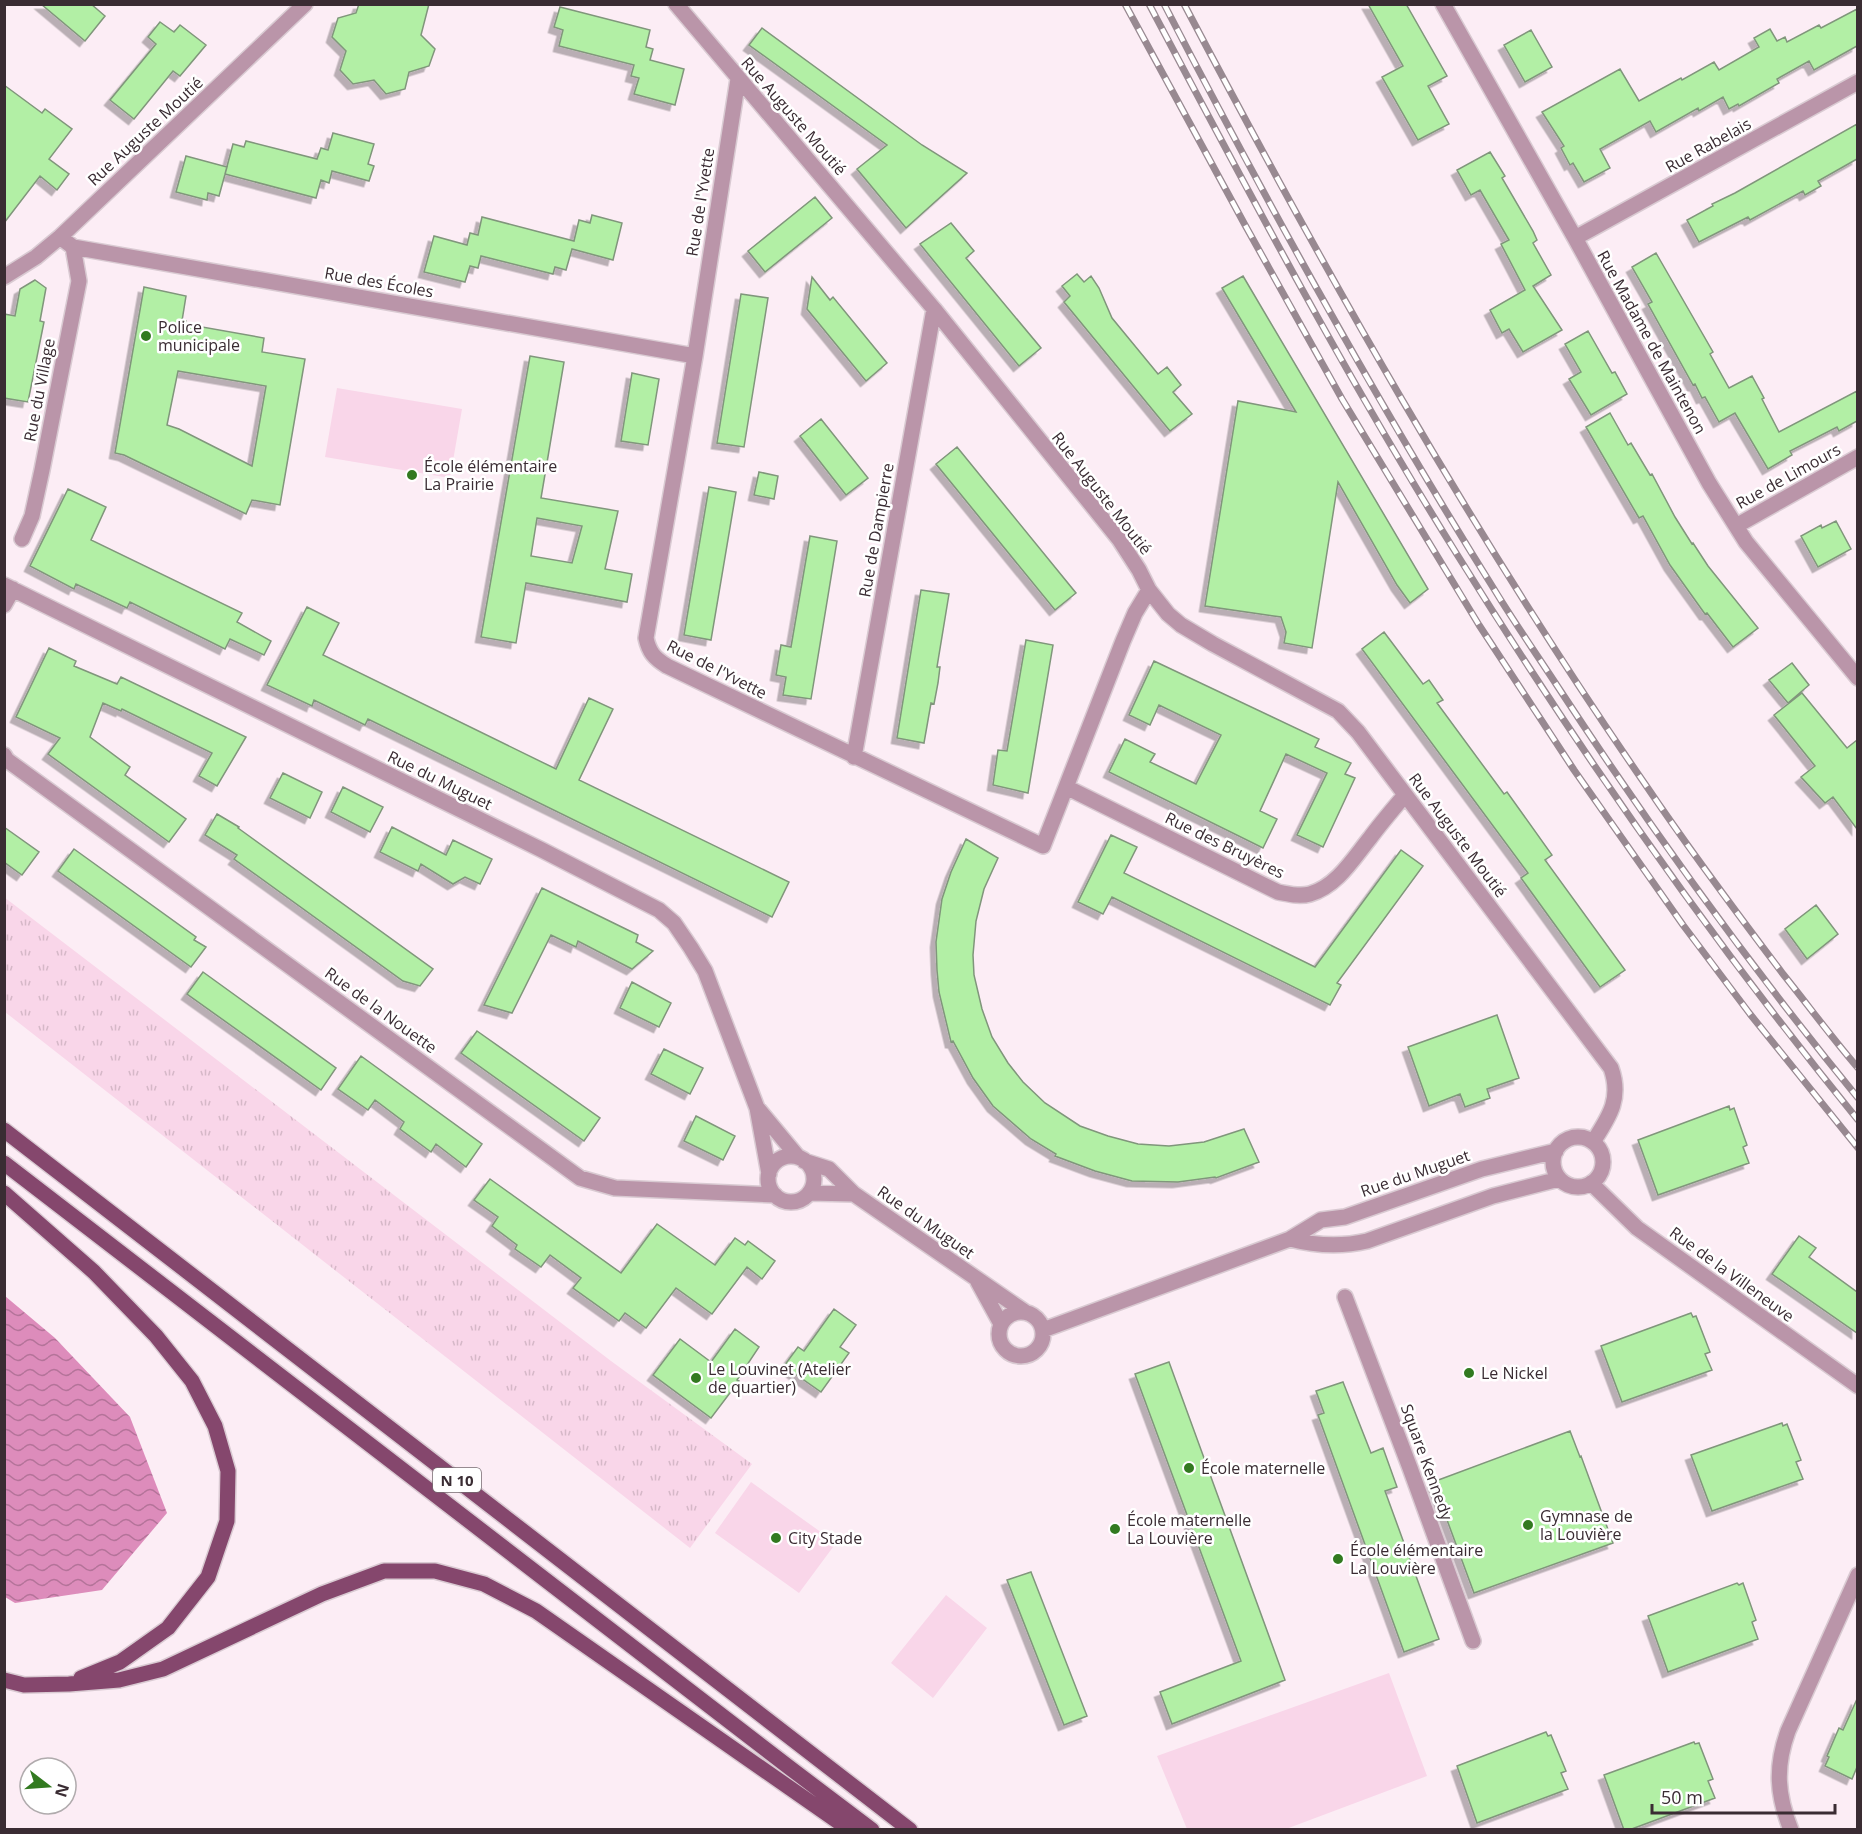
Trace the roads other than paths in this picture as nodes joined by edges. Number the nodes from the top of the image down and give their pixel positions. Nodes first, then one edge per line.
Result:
1 (305, 4) edge
2 (676, 4) edge
3 (1443, 4) edge
4 (738, 79) junction
5 (1857, 82) edge
6 (60, 237) junction
7 (1575, 238) junction
8 (73, 247) junction
9 (4, 277) edge
10 (934, 309) junction
11 (695, 356) junction
12 (1857, 457) edge
13 (1736, 526) junction
14 (22, 539) dead end
15 (9, 587) edge
16 (1149, 590) junction
17 (4, 604) edge
18 (1857, 678) edge
19 (4, 755) edge
20 (854, 757) junction
21 (1066, 787) junction
22 (1406, 795) junction
23 (757, 1108) junction
24 (4, 1130) edge
25 (1593, 1142) junction
26 (1556, 1151) junction
27 (801, 1159) junction
28 (4, 1163) edge
29 (769, 1174) junction
30 (1559, 1179) junction
31 (1591, 1183) junction
32 (4, 1193) edge
33 (809, 1193) junction
34 (854, 1194) junction
35 (775, 1195) junction
36 (1290, 1239) junction
37 (976, 1280) junction
38 (1345, 1297) dead end
39 (1025, 1312) junction
40 (1001, 1324) junction
41 (1043, 1330) junction
42 (1857, 1386) edge
43 (1857, 1575) edge
44 (1473, 1641) dead end
45 (4, 1680) edge
46 (69, 1683) junction
47 (850, 1830) edge
48 (872, 1830) edge
49 (910, 1830) edge
50 (1791, 1830) edge

1 - 6 street, Rue Auguste Moutié
2 - 4 street, Rue Auguste Moutié
3 - 7 street, Rue Madame de Maintenon
4 - 10 street, Rue Auguste Moutié
4 - 11 street, Rue de l'Yvette
5 - 7 street, Rue Rabelais
6 - 8 street, Rue des Écoles
6 - 9 street, Rue Auguste Moutié
7 - 13 street, Rue Madame de Maintenon
8 - 11 street, Rue des Écoles
8 - 14 street, Rue du Village
10 - 16 street, Rue Auguste Moutié
10 - 20 street, Rue de Dampierre
11 - 20 street, Rue de l'Yvette
12 - 13 street, Rue de Limours
13 - 18 street, Rue Madame de Maintenon
15 - 17 street
15 - 23 street, Rue du Muguet
16 - 21 street, Rue de l'Yvette
16 - 22 street, Rue Auguste Moutié
19 - 35 street, Rue de la Nouette
20 - 21 street, Rue de l'Yvette
21 - 22 street, Rue des Bruyères
22 - 25 street, Rue Auguste Moutié
23 - 27 street, Rue du Muguet
23 - 29 street, Rue du Muguet
24 - 49 main road, N 10
25 - 26 street
25 - 31 street
26 - 30 street
26 - 36 street, Rue du Muguet
27 - 29 street
27 - 33 street
27 - 34 street, Rue du Muguet
28 - 48 main road, N 10
29 - 35 street
30 - 31 street
30 - 36 street
31 - 42 street, Rue de la Villeneuve
32 - 46 main road
33 - 34 street, Rue du Muguet
33 - 35 street
34 - 37 street, Rue du Muguet
36 - 41 street, Rue du Muguet
37 - 39 street, Rue du Muguet
37 - 40 street, Rue du Muguet
38 - 44 street, Square Kennedy
39 - 40 street
39 - 41 street
40 - 41 street
43 - 50 street
45 - 46 main road
46 - 47 main road

